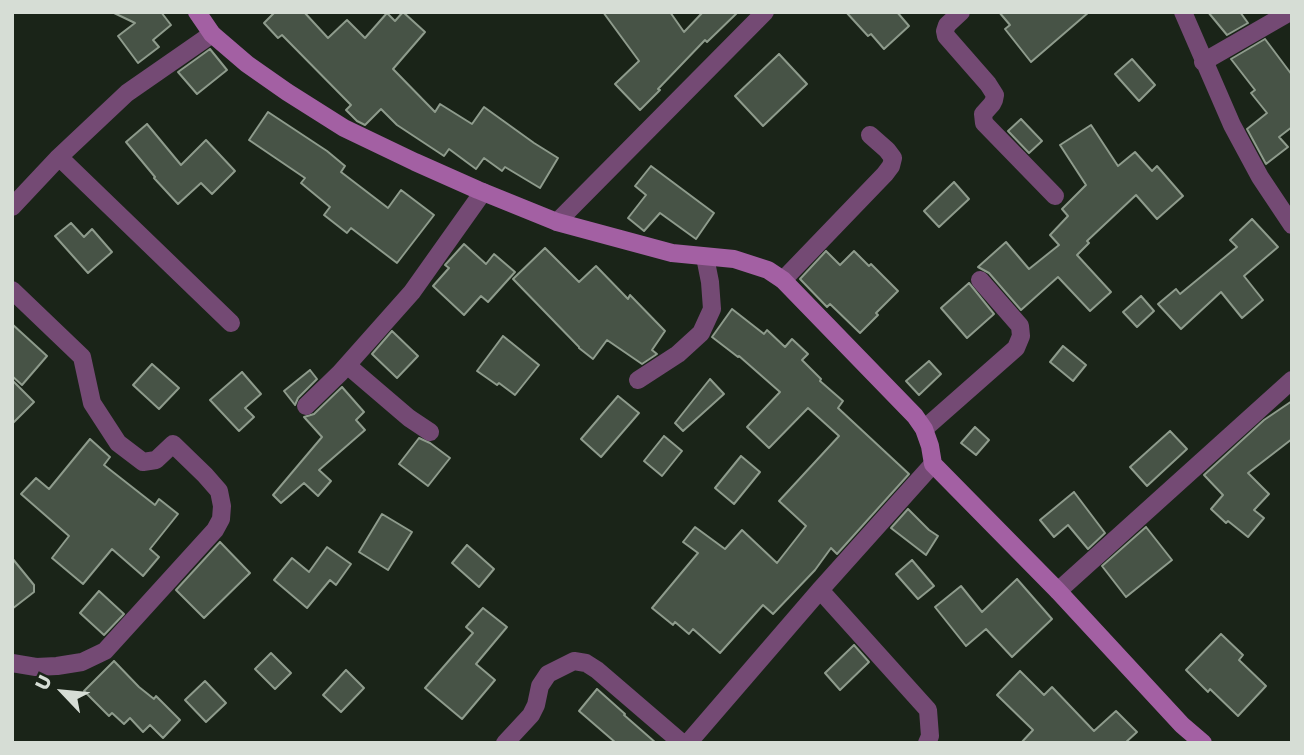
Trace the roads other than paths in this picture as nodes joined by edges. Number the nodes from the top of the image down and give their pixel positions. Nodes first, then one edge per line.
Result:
1 (197, 12) edge
2 (765, 12) edge
3 (961, 12) edge
4 (1183, 12) edge
5 (1290, 12) edge
6 (212, 34) junction
7 (1203, 62) junction
8 (870, 135) dead end
9 (59, 158) junction
10 (483, 192) junction
11 (1055, 196) dead end
12 (12, 206) edge
13 (556, 222) junction
14 (1292, 225) edge
15 (705, 257) junction
16 (783, 280) junction
17 (980, 280) dead end
18 (12, 290) edge
19 (231, 323) dead end
20 (347, 365) junction
21 (638, 380) dead end
22 (1292, 380) edge
23 (306, 406) dead end
24 (924, 429) junction
25 (430, 432) dead end
26 (933, 464) junction
27 (820, 590) junction
28 (1058, 591) junction
29 (12, 663) edge
30 (505, 743) edge
31 (681, 743) edge
32 (688, 743) edge
33 (927, 743) edge
34 (1203, 743) edge

1 - 6 street
2 - 13 street
3 - 11 street
4 - 7 street
5 - 7 street
6 - 9 street
6 - 10 street
7 - 14 street
8 - 16 street
9 - 12 street
9 - 19 street
10 - 13 street
10 - 20 street
13 - 15 street
15 - 16 street
15 - 21 street
16 - 24 street
17 - 24 street
18 - 29 street
20 - 23 street
20 - 25 street
22 - 28 street
24 - 26 street
26 - 27 street
26 - 28 street
27 - 32 street
27 - 33 street
28 - 34 street
30 - 31 street

